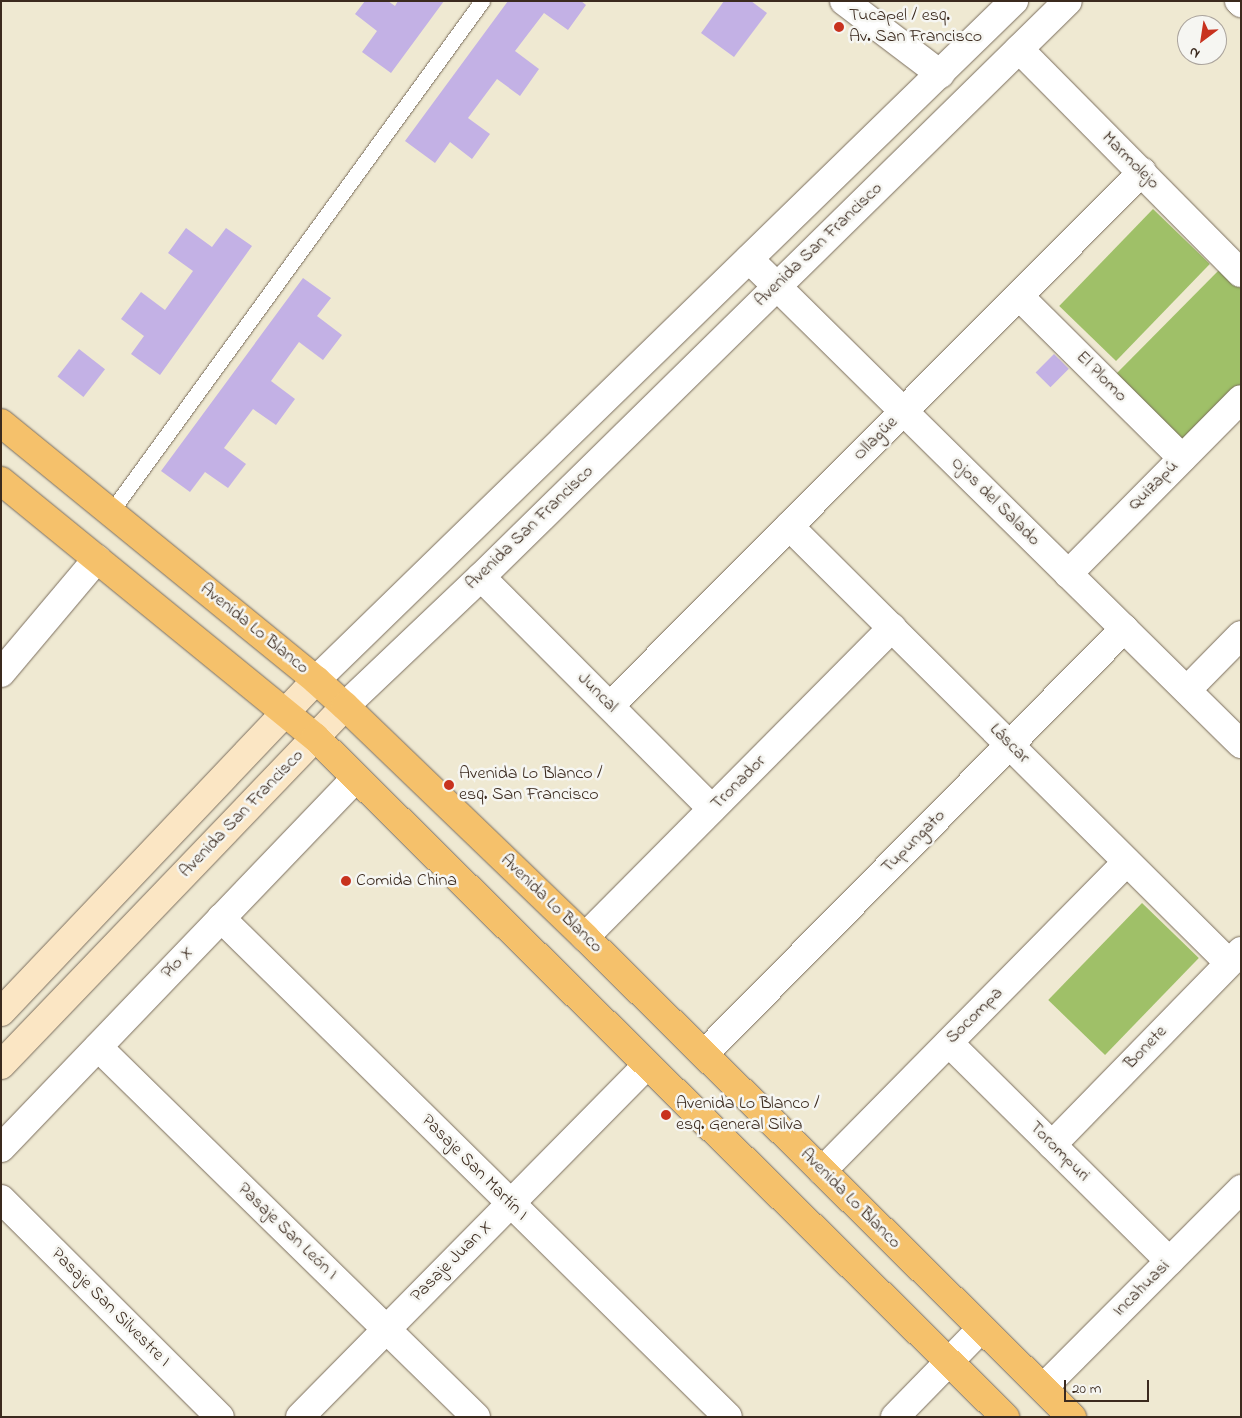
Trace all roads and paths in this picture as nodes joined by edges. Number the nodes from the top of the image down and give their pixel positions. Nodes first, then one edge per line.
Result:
1 (482, 1) edge
2 (844, 1) edge
3 (1014, 1) edge
4 (1068, 1) edge
5 (1019, 49) junction
6 (940, 74) junction
7 (1142, 172) junction
8 (749, 259) junction
9 (1241, 272) edge
10 (776, 287) junction
11 (1019, 296) junction
12 (1241, 398) edge
13 (903, 412) junction
14 (1, 423) edge
15 (1182, 458) junction
16 (1, 481) edge
17 (110, 513) junction
18 (788, 526) junction
19 (97, 559) junction
20 (1068, 574) junction
21 (481, 577) junction
22 (892, 628) junction
23 (1124, 629) junction
24 (1241, 635) edge
25 (1, 673) edge
26 (316, 680) junction
27 (1187, 690) junction
28 (345, 706) junction
29 (610, 706) junction
30 (285, 713) junction
31 (314, 738) junction
32 (1241, 744) edge
33 (1009, 745) junction
34 (356, 778) junction
35 (712, 809) junction
36 (1128, 862) junction
37 (222, 918) junction
38 (585, 937) junction
39 (1235, 956) edge
40 (1, 1012) edge
41 (949, 1043) junction
42 (98, 1047) junction
43 (704, 1054) junction
44 (1, 1065) edge
45 (647, 1065) junction
46 (1052, 1145) junction
47 (1, 1148) edge
48 (822, 1171) junction
49 (1241, 1189) edge
50 (1, 1199) edge
51 (510, 1203) junction
52 (1169, 1261) junction
53 (982, 1328) junction
54 (387, 1329) junction
55 (949, 1362) junction
56 (1043, 1388) junction
57 (220, 1417) edge
58 (300, 1417) edge
59 (476, 1417) edge
60 (728, 1417) edge
61 (895, 1417) edge
62 (1005, 1417) edge
63 (1072, 1417) edge

1 - 17 lane
2 - 6 street
3 - 6 street
4 - 5 street, Avenida San Francisco
5 - 7 street, Marmolejo
5 - 10 street, Avenida San Francisco
6 - 8 street
7 - 9 street, Marmolejo
7 - 11 street, Ollagüe
8 - 10 street, Ojos del Salado
8 - 26 street
10 - 13 street, Ojos del Salado
10 - 21 street, Avenida San Francisco
11 - 13 street, Ollagüe
11 - 15 street, El Plomo
12 - 15 street, Quizapú
13 - 18 street, Ollagüe
13 - 20 street, Ojos del Salado
14 - 17 main road, Avenida Lo Blanco
15 - 20 street, Quizapú
16 - 19 main road
17 - 26 main road, Avenida Lo Blanco
18 - 22 street, Láscar
18 - 29 street, Ollagüe
19 - 25 street
19 - 30 main road
20 - 23 street, Ojos del Salado
21 - 28 street, Avenida San Francisco
21 - 29 street, Juncal
22 - 33 street, Láscar
22 - 35 street, Tronador
23 - 27 street, Ojos del Salado
23 - 33 street, Tupungato
24 - 27 street
26 - 28 main road, Avenida Lo Blanco
26 - 30 main road
27 - 32 street, Ojos del Salado
28 - 31 main road, Avenida San Francisco
28 - 38 main road, Avenida Lo Blanco
29 - 35 street, Juncal
30 - 31 main road
30 - 40 main road
31 - 34 main road
31 - 44 main road, Avenida San Francisco
33 - 36 street, Láscar
33 - 43 street, Tupungato
34 - 37 street, Pío X
34 - 45 main road
35 - 38 street, Tronador
36 - 39 street, Láscar
36 - 41 street, Socompa
37 - 42 street, Pío X
37 - 51 street, Pasaje San Martín I
38 - 43 main road, Avenida Lo Blanco
39 - 46 street, Bonete
41 - 46 street, Torompuri
41 - 48 street, Socompa
42 - 47 street, Pío X
42 - 54 street, Pasaje San León I
43 - 48 main road, Avenida Lo Blanco
45 - 51 street, Pasaje Juan X
45 - 55 main road
46 - 52 street, Torompuri
48 - 53 main road, Avenida Lo Blanco
49 - 52 street, Incahuasi
50 - 57 street, Pasaje San Silvestre I
51 - 54 street, Pasaje Juan X
51 - 60 street, Pasaje San Martín I
52 - 56 street, Incahuasi
53 - 55 street
53 - 56 main road, Avenida Lo Blanco
54 - 58 street, Pasaje Juan X
54 - 59 street, Pasaje San León I
55 - 61 street
55 - 62 main road
56 - 63 main road, Avenida Lo Blanco

